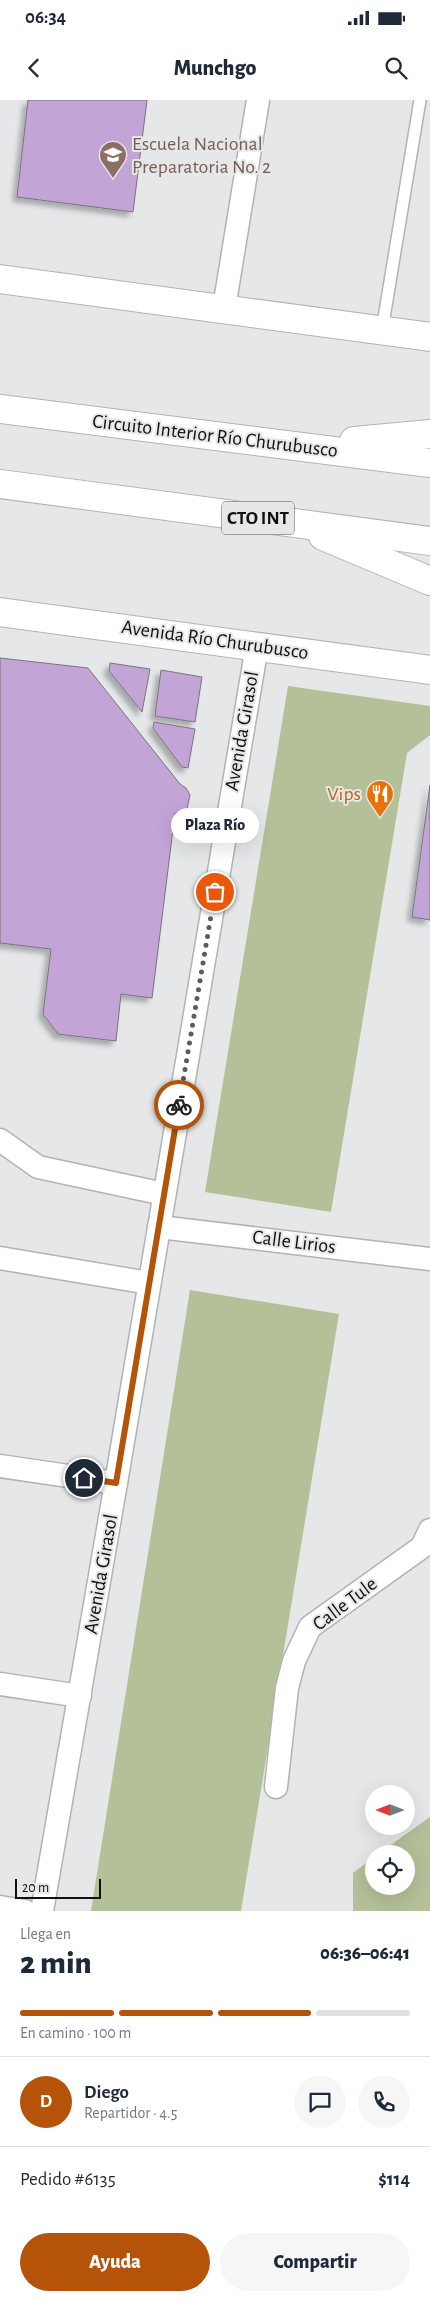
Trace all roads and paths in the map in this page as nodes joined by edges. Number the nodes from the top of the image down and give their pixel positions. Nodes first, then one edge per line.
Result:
1 (258, 100) edge
2 (420, 100) edge
3 (0, 279) edge
4 (224, 308) junction
5 (382, 330) junction
6 (430, 337) edge
7 (0, 409) edge
8 (430, 434) edge
9 (296, 446) junction
10 (430, 463) edge
11 (0, 484) edge
12 (291, 523) junction
13 (430, 541) edge
14 (430, 581) edge
15 (0, 612) edge
16 (256, 646) junction
17 (430, 670) edge
18 (0, 1140) edge
19 (164, 1194) junction
20 (159, 1227) junction
21 (0, 1258) edge
22 (430, 1259) edge
23 (149, 1283) junction
24 (0, 1466) edge
25 (116, 1483) junction
26 (430, 1530) edge
27 (0, 1684) edge
28 (80, 1696) junction
29 (276, 1787) dead end
30 (0, 1907) edge
31 (25, 1911) edge
32 (42, 1911) edge

1 - 4 street
2 - 5 lane
3 - 4 main road
4 - 5 main road
5 - 6 main road
7 - 9 main road, Circuito Interior Río Churubusco
8 - 9 main road
9 - 10 main road, Circuito Interior Río Churubusco
11 - 12 main road, CTO INT
12 - 13 main road, CTO INT
12 - 14 main road
15 - 16 main road, Avenida Río Churubusco
16 - 17 main road, Avenida Río Churubusco
16 - 19 street, Avenida Girasol
18 - 19 street
19 - 20 street, Avenida Girasol
20 - 22 street, Calle Lirios
20 - 23 street, Avenida Girasol
21 - 23 street
23 - 25 street, Avenida Girasol
24 - 25 street
25 - 28 street, Avenida Girasol
26 - 29 street, Calle Tule
27 - 28 street
28 - 32 street, Avenida Girasol
30 - 31 street

